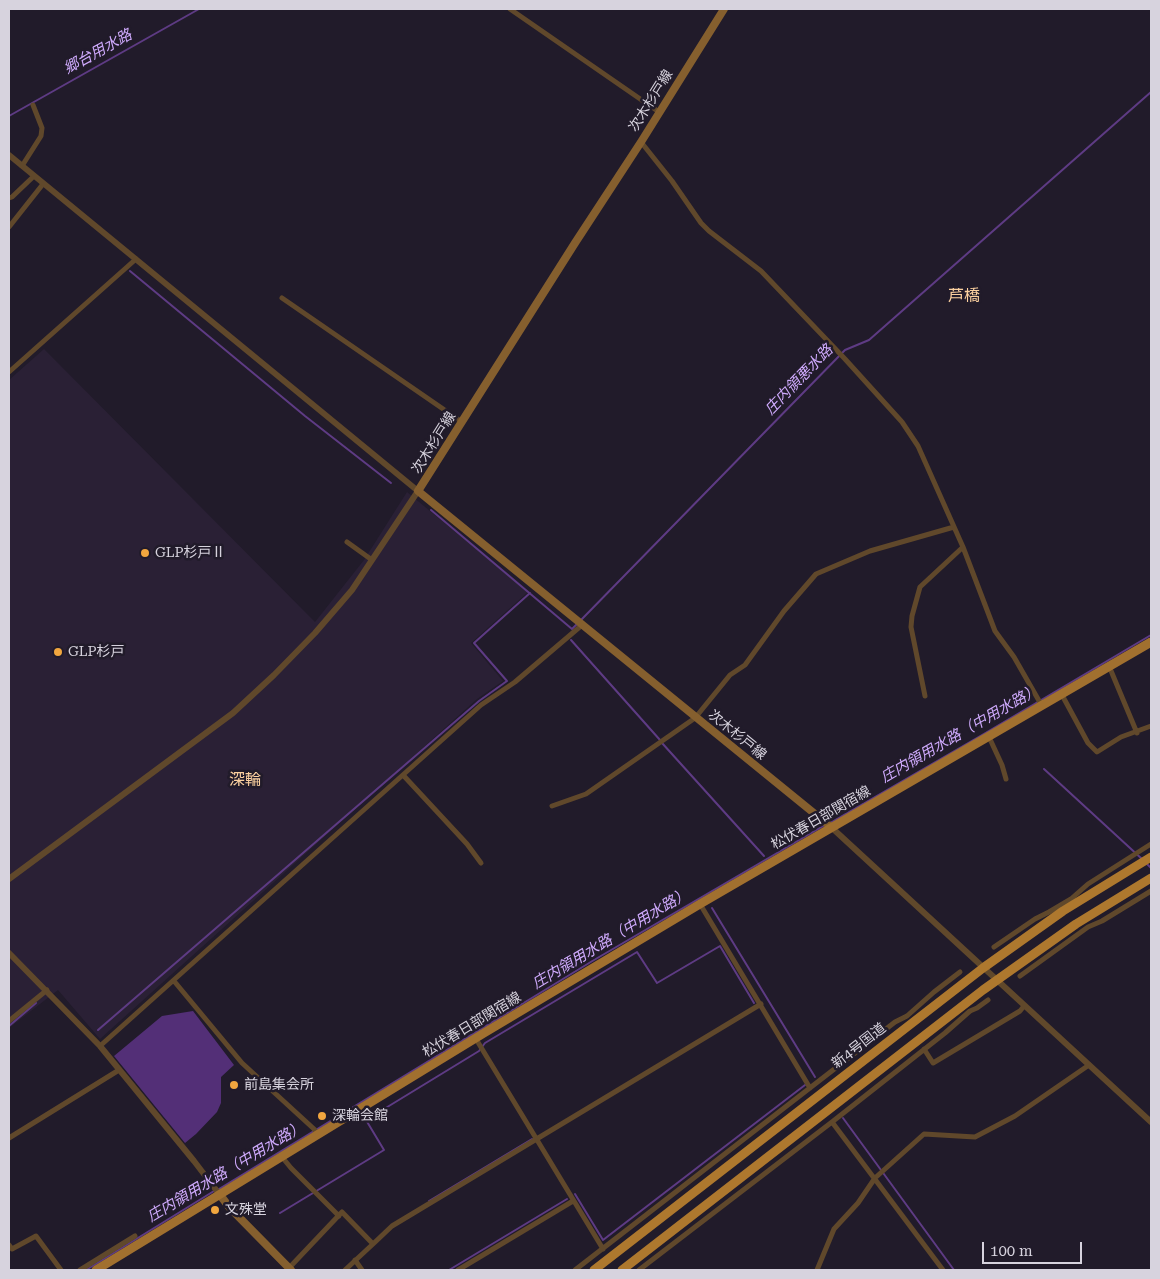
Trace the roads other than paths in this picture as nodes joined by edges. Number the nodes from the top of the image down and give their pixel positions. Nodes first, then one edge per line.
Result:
1 (510, 9) edge
2 (724, 9) edge
3 (33, 105) dead end
4 (660, 112) junction
5 (641, 142) junction
6 (9, 155) edge
7 (22, 166) junction
8 (34, 176) junction
9 (43, 184) junction
10 (9, 198) edge
11 (9, 227) edge
12 (136, 260) junction
13 (282, 298) dead end
14 (9, 372) edge
15 (462, 422) junction
16 (418, 491) junction
17 (954, 527) junction
18 (347, 542) dead end
19 (964, 548) junction
20 (372, 560) junction
21 (582, 625) junction
22 (1151, 642) edge
23 (1109, 666) junction
24 (1062, 695) junction
25 (925, 696) dead end
26 (1043, 706) junction
27 (695, 718) junction
28 (1151, 726) edge
29 (1137, 733) junction
30 (989, 737) junction
31 (403, 775) junction
32 (1006, 779) dead end
33 (552, 806) dead end
34 (832, 827) junction
35 (1151, 844) edge
36 (1151, 857) edge
37 (481, 863) dead end
38 (1151, 878) edge
39 (9, 880) edge
40 (1151, 891) edge
41 (700, 904) junction
42 (1062, 908) junction
43 (1078, 928) junction
44 (994, 947) dead end
45 (9, 952) edge
46 (983, 968) junction
47 (960, 972) dead end
48 (1020, 976) dead end
49 (996, 980) junction
50 (174, 981) junction
51 (46, 990) junction
52 (988, 1000) dead end
53 (761, 1004) junction
54 (1024, 1006) junction
55 (918, 1012) junction
56 (959, 1014) junction
57 (9, 1021) edge
58 (476, 1039) junction
59 (100, 1046) junction
60 (924, 1050) junction
61 (1089, 1065) junction
62 (119, 1070) junction
63 (810, 1088) junction
64 (832, 1122) junction
65 (1151, 1122) edge
66 (318, 1136) junction
67 (9, 1138) edge
68 (536, 1139) junction
69 (282, 1157) junction
70 (875, 1178) junction
71 (220, 1196) junction
72 (573, 1201) junction
73 (339, 1216) junction
74 (135, 1236) dead end
75 (373, 1244) junction
76 (9, 1245) edge
77 (603, 1249) junction
78 (355, 1260) junction
79 (91, 1269) edge
80 (290, 1269) edge
81 (62, 1270) edge
82 (80, 1270) edge
83 (345, 1270) edge
84 (362, 1270) edge
85 (458, 1270) edge
86 (575, 1270) edge
87 (594, 1270) edge
88 (625, 1270) edge
89 (639, 1270) edge
90 (817, 1270) edge
91 (942, 1270) edge

1 - 4 street
2 - 4 main road, 次木杉戸線
3 - 7 street
4 - 5 main road, 次木杉戸線
5 - 15 main road, 次木杉戸線
5 - 17 street
6 - 7 street
7 - 8 street
8 - 9 street
8 - 10 street
9 - 11 street
9 - 12 street
12 - 14 street
12 - 16 street
13 - 15 street
15 - 16 main road, 次木杉戸線
16 - 20 street
16 - 21 main road, 次木杉戸線
17 - 19 street
17 - 27 street
18 - 20 street
19 - 25 street
19 - 26 street
20 - 39 street
21 - 27 main road, 次木杉戸線
21 - 31 street
22 - 23 main road, 松伏春日部関宿線
23 - 24 main road, 松伏春日部関宿線
23 - 29 street
24 - 26 main road, 松伏春日部関宿線
24 - 29 street
26 - 30 main road, 松伏春日部関宿線
27 - 33 street
27 - 34 main road, 次木杉戸線
28 - 29 street
30 - 32 street
30 - 34 main road, 松伏春日部関宿線
31 - 37 street
31 - 50 street
34 - 41 main road, 松伏春日部関宿線
34 - 46 street
35 - 42 street
36 - 42 highway, 新4号国道
38 - 43 highway
40 - 43 street
41 - 53 street
41 - 58 main road, 松伏春日部関宿線
42 - 44 street
42 - 46 highway, 新4号国道
43 - 48 street
43 - 49 highway
45 - 51 street
46 - 49 street
46 - 55 highway, 新4号国道
47 - 55 street
49 - 54 street
49 - 56 highway
50 - 59 street
50 - 66 street
51 - 57 street
51 - 59 street
52 - 56 street
53 - 63 street
53 - 68 street
54 - 60 street
54 - 61 street
55 - 63 street
55 - 87 highway, 新4号国道
56 - 60 street
56 - 88 highway
58 - 66 main road, 松伏春日部関宿線
58 - 68 street
59 - 62 street
60 - 64 street
61 - 65 street
61 - 70 street
62 - 67 street
62 - 71 street
63 - 77 street
64 - 70 street
64 - 89 street
66 - 69 main road, 松伏春日部関宿線
68 - 72 street
68 - 75 street
69 - 71 main road, 松伏春日部関宿線
69 - 73 street
70 - 90 street
70 - 91 street
71 - 79 main road, 松伏春日部関宿線
71 - 80 main road
72 - 77 street
72 - 85 street
73 - 75 street
73 - 80 street
74 - 79 street
75 - 78 street
76 - 81 street
77 - 86 street
78 - 83 street
78 - 84 street
79 - 82 street

